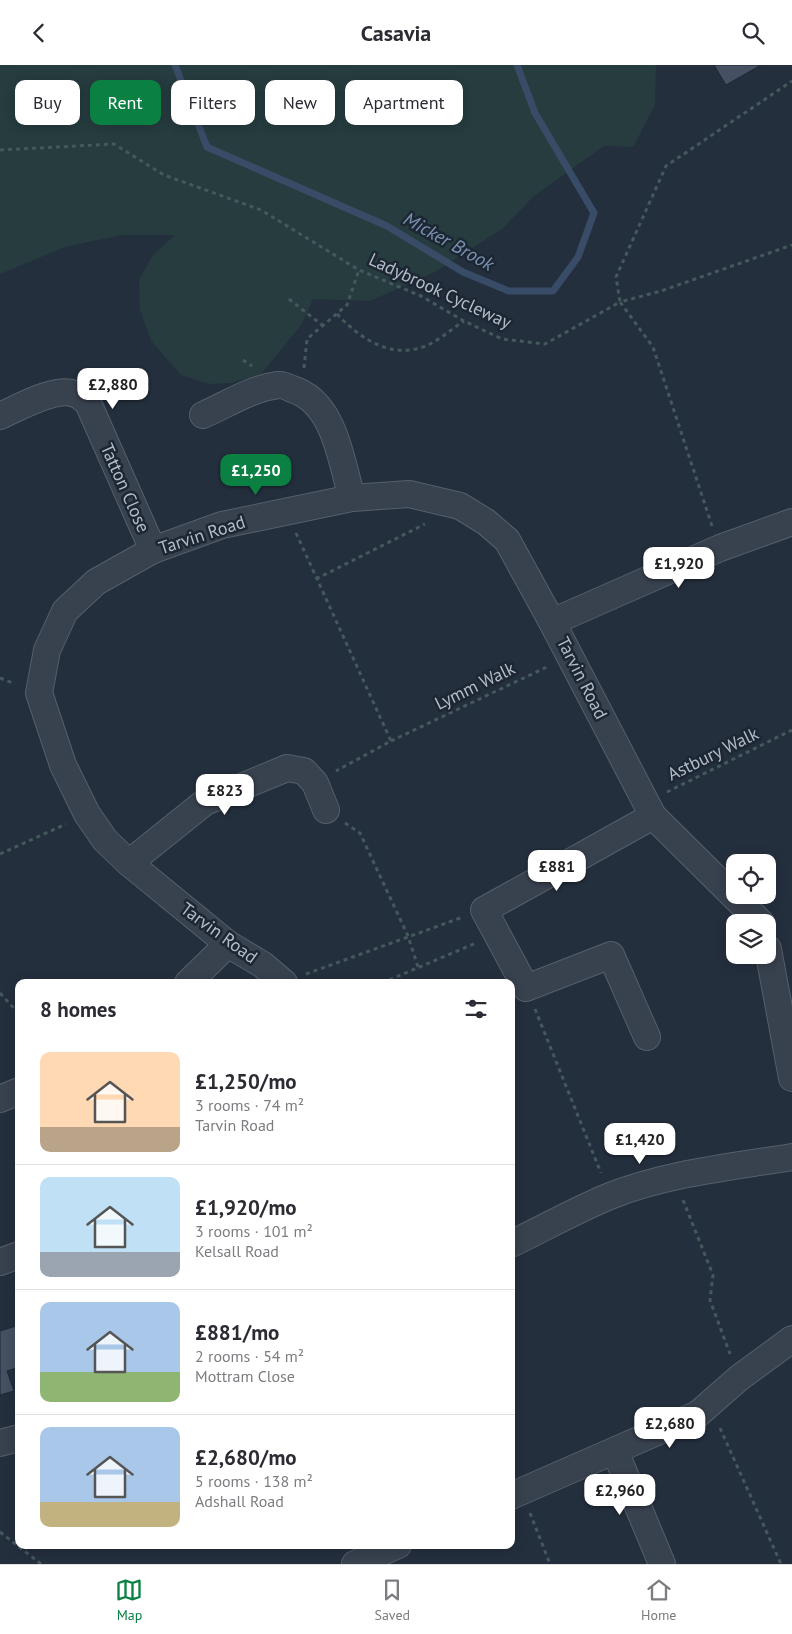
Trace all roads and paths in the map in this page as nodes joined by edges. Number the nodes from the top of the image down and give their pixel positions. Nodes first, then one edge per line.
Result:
1 (792, 81) edge
2 (0, 150) edge
3 (792, 245) edge
4 (359, 270) junction
5 (289, 299) dead end
6 (620, 302) junction
7 (337, 314) junction
8 (464, 321) junction
9 (322, 325) junction
10 (301, 391) junction
11 (203, 415) dead end
12 (0, 416) edge
13 (352, 498) junction
14 (286, 510) junction
15 (792, 522) edge
16 (426, 523) dead end
17 (720, 548) junction
18 (153, 550) junction
19 (316, 579) junction
20 (552, 622) junction
21 (570, 656) junction
22 (792, 730) edge
23 (391, 741) junction
24 (315, 783) junction
25 (649, 809) junction
26 (326, 810) joint
27 (87, 814) junction
28 (0, 853) edge
29 (129, 863) junction
30 (484, 909) junction
31 (752, 914) edge
32 (497, 935) junction
33 (408, 936) junction
34 (228, 944) junction
35 (777, 964) edge
36 (418, 967) junction
37 (192, 979) edge
38 (293, 979) edge
39 (391, 979) edge
40 (526, 988) junction
41 (0, 993) edge
42 (15, 1010) edge
43 (647, 1037) dead end
44 (792, 1078) edge
45 (15, 1093) edge
46 (0, 1099) edge
47 (792, 1157) edge
48 (674, 1177) junction
49 (611, 1196) junction
50 (515, 1243) edge
51 (15, 1256) edge
52 (0, 1262) edge
53 (792, 1339) edge
54 (739, 1378) junction
55 (710, 1404) junction
56 (15, 1439) edge
57 (0, 1443) edge
58 (615, 1451) junction
59 (516, 1494) edge
60 (0, 1532) edge
61 (15, 1544) edge
62 (22, 1549) edge
63 (389, 1549) edge
64 (41, 1564) edge
65 (355, 1564) edge
66 (550, 1564) edge
67 (662, 1564) edge
68 (781, 1564) edge

1 - 6 path
2 - 4 path, Ladybrook Cycleway
3 - 6 path, Ladybrook Cycleway
4 - 7 path
4 - 8 path, Ladybrook Cycleway
5 - 9 path
6 - 8 path, Ladybrook Cycleway
6 - 17 path
7 - 8 path
7 - 9 path
9 - 10 path
10 - 11 street
10 - 13 street
12 - 18 street, Tatton Close
13 - 14 street, Tarvin Road
13 - 20 street, Tarvin Road
14 - 18 street, Tarvin Road
14 - 19 path
15 - 17 street
16 - 19 path
17 - 20 street
18 - 27 street, Tarvin Road
19 - 23 path
20 - 21 street, Tarvin Road
21 - 23 path, Lymm Walk
21 - 25 street, Tarvin Road
22 - 25 path, Astbury Walk
23 - 24 path, Lymm Walk
24 - 26 street
24 - 29 street
25 - 30 street
25 - 31 street, Tarvin Road
26 - 33 path
27 - 28 path
27 - 29 street, Tarvin Road
29 - 34 street, Tarvin Road
30 - 32 street
30 - 33 path
32 - 36 path
32 - 40 street
33 - 36 path
33 - 38 path
34 - 37 street
34 - 38 street, Tarvin Road
35 - 44 street
36 - 39 path
40 - 43 street
40 - 49 path
41 - 42 path
45 - 46 street
47 - 48 street
48 - 49 street
48 - 54 path
49 - 50 street
51 - 52 street
53 - 54 street
54 - 55 street
55 - 58 street
55 - 68 path
56 - 57 street
58 - 59 street
58 - 67 street
59 - 66 path
60 - 61 path
62 - 64 path
63 - 65 street

